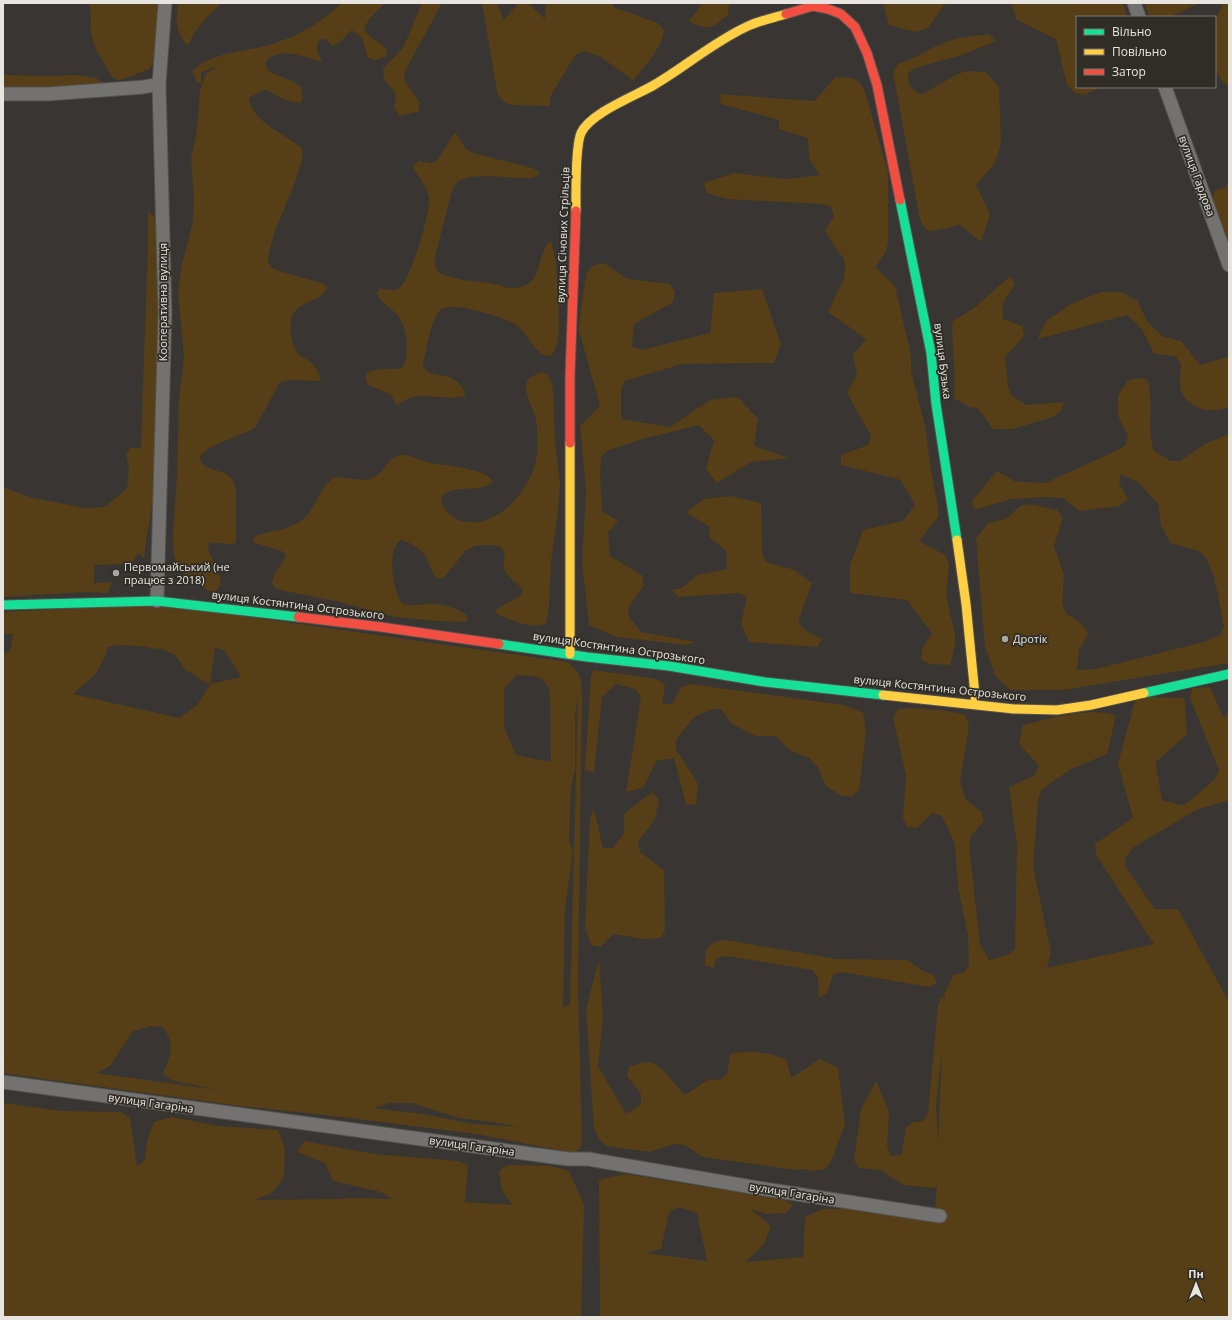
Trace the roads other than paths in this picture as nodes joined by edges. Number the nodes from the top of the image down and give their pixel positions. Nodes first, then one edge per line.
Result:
1 (165, 3) edge
2 (1134, 3) edge
3 (1139, 16) edge
4 (855, 27) joint
5 (159, 84) junction
6 (1165, 88) edge
7 (3, 94) edge
8 (1229, 265) edge
9 (157, 601) junction
10 (3, 606) edge
11 (570, 654) junction
12 (1229, 674) edge
13 (976, 705) junction
14 (3, 1082) edge
15 (940, 1216) dead end

1 - 5 street, Кооперативна вулиця
2 - 3 street
4 - 11 street, вулиця Січових Стрільців
4 - 13 street, вулиця Бузька
5 - 7 street
5 - 9 street, Кооперативна вулиця
6 - 8 street, вулиця Гардова
9 - 10 street, вулиця Костянтина Острозького
9 - 11 street, вулиця Костянтина Острозького
11 - 13 street, вулиця Костянтина Острозького
12 - 13 street, вулиця Костянтина Острозького
14 - 15 street, вулиця Гагаріна

